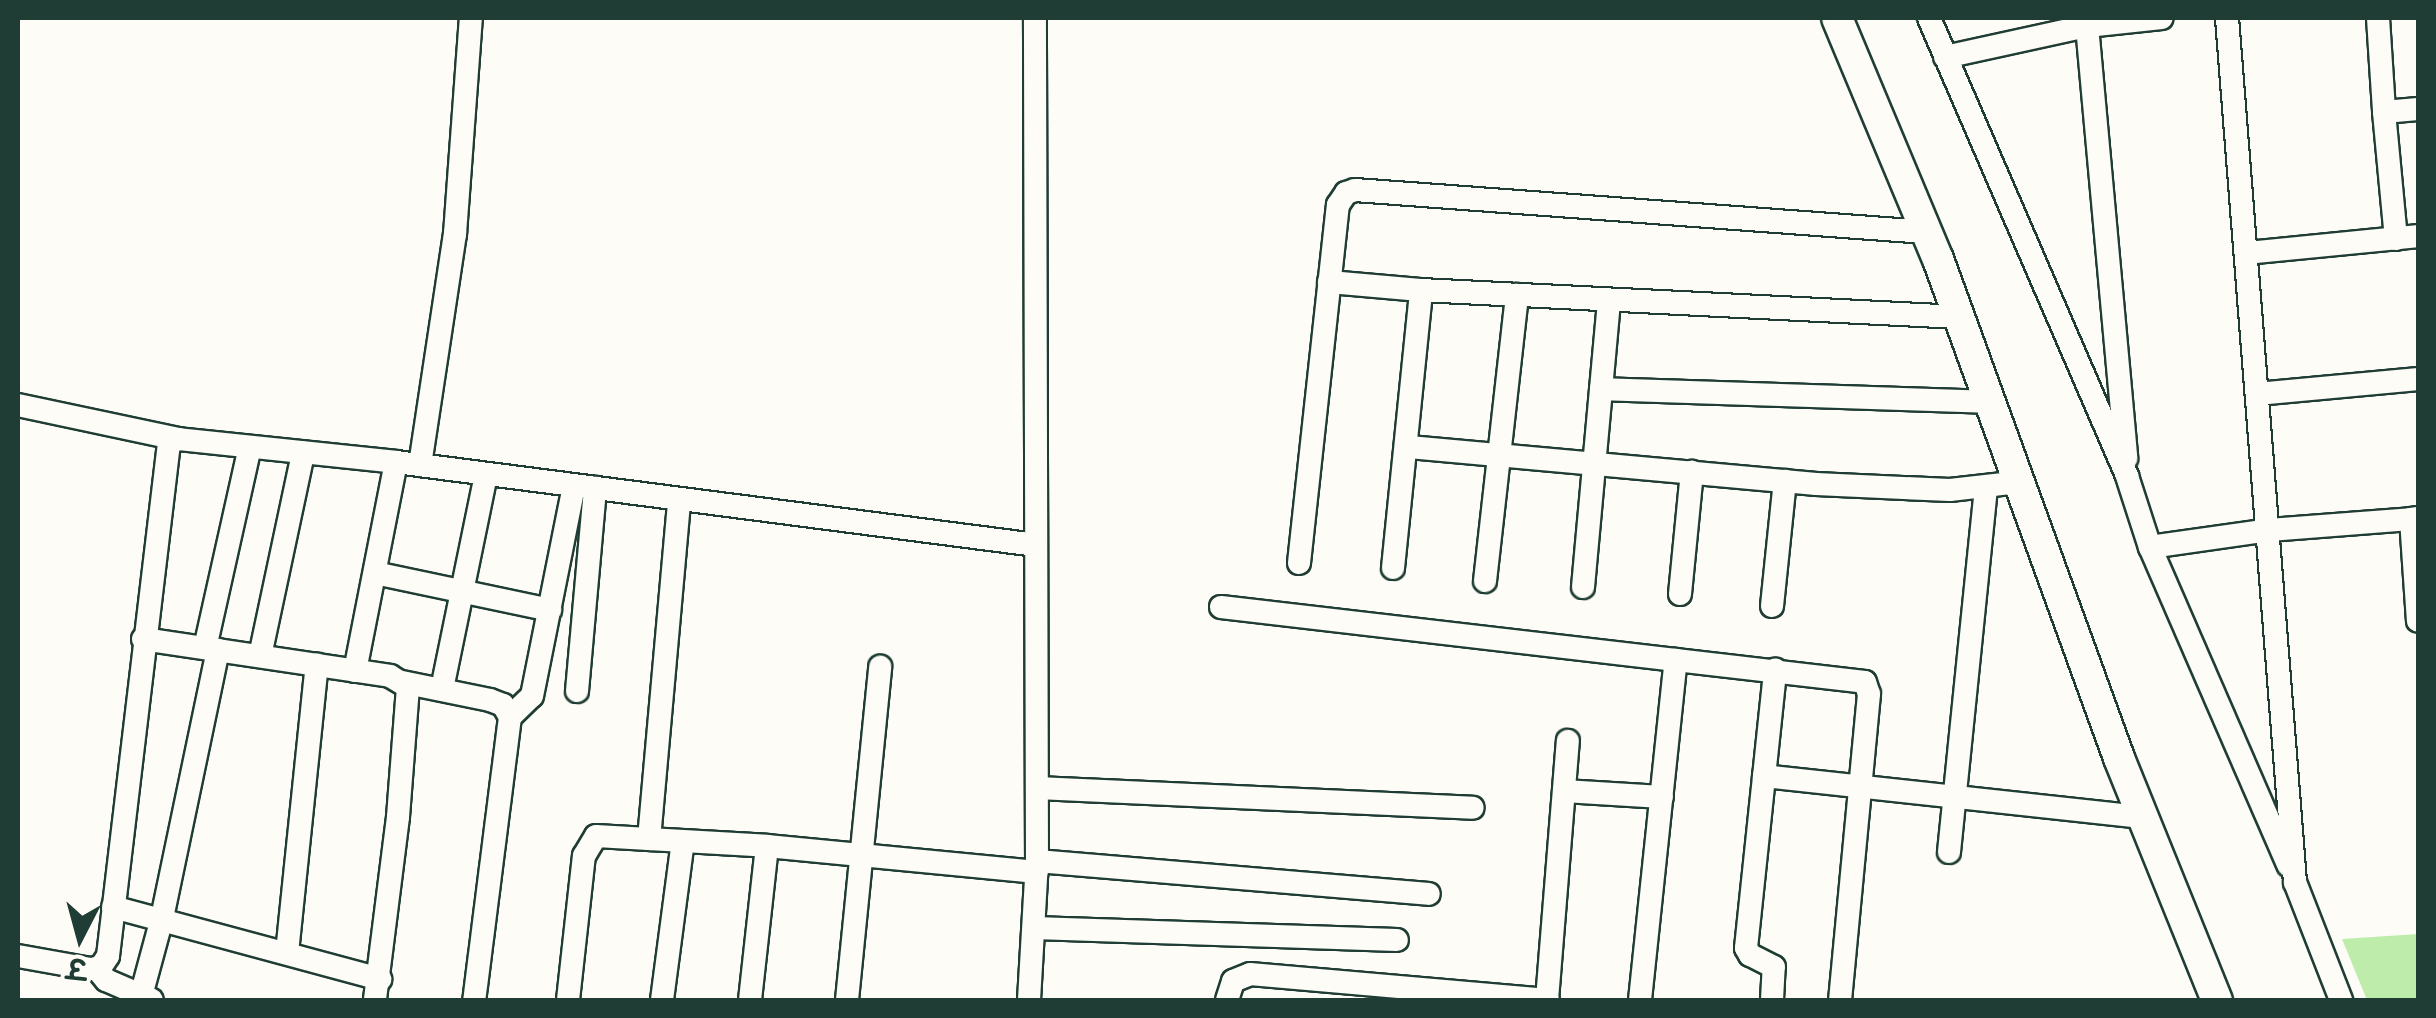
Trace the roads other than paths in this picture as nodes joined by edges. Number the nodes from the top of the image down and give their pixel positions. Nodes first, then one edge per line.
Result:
1 (471, 18) edge
2 (1035, 18) edge
3 (1837, 18) edge
4 (1928, 18) edge
5 (2162, 18) edge
6 (2226, 18) edge
7 (2378, 18) edge
8 (2087, 26) junction
9 (1945, 57) junction
10 (2418, 108) edge
11 (2384, 112) junction
12 (1926, 232) junction
13 (2407, 238) edge
14 (2246, 253) junction
15 (1329, 282) junction
16 (1421, 290) junction
17 (1518, 295) junction
18 (1609, 300) junction
19 (1959, 317) junction
20 (2418, 378) edge
21 (1602, 389) junction
22 (2258, 394) junction
23 (1990, 402) junction
24 (18, 406) edge
25 (173, 441) junction
26 (1408, 446) junction
27 (250, 447) junction
28 (303, 452) junction
29 (1498, 454) junction
30 (1593, 462) junction
31 (408, 464) junction
32 (1692, 472) junction
33 (486, 474) junction
34 (2127, 476) junction
35 (1785, 481) junction
36 (2019, 482) junction
37 (584, 487) junction
38 (1986, 488) junction
39 (679, 500) junction
40 (2415, 518) edge
41 (2269, 530) junction
42 (1036, 544) junction
43 (2150, 547) junction
44 (1299, 563) dead end
45 (1393, 568) dead end
46 (374, 573) junction
47 (1485, 581) dead end
48 (1583, 587) dead end
49 (462, 591) junction
50 (1680, 594) dead end
51 (1772, 606) dead end
52 (1220, 607) dead end
53 (550, 610) junction
54 (2418, 622) edge
55 (143, 639) junction
56 (211, 649) junction
57 (260, 656) junction
58 (1676, 660) junction
59 (316, 665) junction
60 (880, 667) dead end
61 (1775, 670) junction
62 (355, 671) junction
63 (402, 682) junction
64 (442, 689) junction
65 (577, 691) dead end
66 (510, 717) junction
67 (1568, 741) dead end
68 (1764, 776) junction
69 (1862, 784) junction
70 (1037, 788) junction
71 (1564, 791) junction
72 (1954, 794) junction
73 (1662, 797) junction
74 (1473, 808) dead end
75 (2143, 817) junction
76 (649, 838) junction
77 (683, 841) junction
78 (767, 846) junction
79 (1948, 852) dead end
80 (864, 856) junction
81 (1037, 866) junction
82 (2295, 882) junction
83 (1429, 894) dead end
84 (113, 907) junction
85 (162, 918) junction
86 (1034, 928) junction
87 (1397, 940) dead end
88 (288, 953) junction
89 (18, 956) edge
90 (96, 968) junction
91 (378, 990) edge
92 (146, 998) edge
93 (474, 1000) edge
94 (568, 1000) edge
95 (662, 1000) edge
96 (750, 1000) edge
97 (848, 1000) edge
98 (1029, 1000) edge
99 (1226, 1000) edge
100 (1547, 1000) edge
101 (1640, 1000) edge
102 (1772, 1000) edge
103 (1840, 1000) edge
104 (2218, 1000) edge
105 (2341, 1000) edge

1 - 31 street
2 - 42 street
3 - 12 street
4 - 9 street
5 - 8 street
6 - 14 street
7 - 11 street
8 - 9 street
8 - 34 street
9 - 34 street
10 - 11 street
11 - 13 street
12 - 15 street
12 - 19 street
13 - 14 street
14 - 22 street
15 - 16 street
15 - 44 street
16 - 17 street
16 - 26 street
17 - 18 street
17 - 29 street
18 - 19 street
18 - 21 street
19 - 23 street
20 - 22 street
21 - 23 street
21 - 30 street
22 - 41 street
23 - 36 street
24 - 25 street
25 - 27 street
25 - 55 street
26 - 29 street
26 - 45 street
27 - 28 street
27 - 56 street
28 - 31 street
28 - 57 street
29 - 30 street
29 - 47 street
30 - 32 street
30 - 48 street
31 - 33 street
31 - 46 street
32 - 35 street
32 - 50 street
33 - 37 street
33 - 49 street
34 - 43 street
35 - 38 street
35 - 51 street
36 - 38 street
36 - 75 street
37 - 39 street
37 - 53 street
37 - 65 street
38 - 72 street
39 - 42 street
39 - 76 street
40 - 41 street
40 - 54 street
41 - 43 street
41 - 82 street
42 - 70 street
43 - 82 street
46 - 49 street
46 - 62 street
49 - 53 street
49 - 64 street
52 - 58 street
53 - 66 street
55 - 56 street
55 - 84 street
56 - 57 street
56 - 85 street
57 - 59 street
58 - 61 street
58 - 73 street
59 - 62 street
59 - 88 street
60 - 80 street
61 - 68 street
61 - 69 street
62 - 63 street
63 - 64 street
63 - 91 street
64 - 66 street
66 - 93 street
67 - 71 street
68 - 69 street
68 - 102 street
69 - 72 street
69 - 103 street
70 - 74 street
70 - 81 street
71 - 73 street
71 - 100 street
72 - 75 street
72 - 79 street
73 - 101 street
75 - 104 street
76 - 77 street
76 - 94 street
77 - 78 street
77 - 95 street
78 - 80 street
78 - 96 street
80 - 81 street
80 - 97 street
81 - 83 street
81 - 86 street
82 - 105 street
84 - 85 street
84 - 90 street
85 - 88 street
85 - 92 street
86 - 87 street
86 - 98 street
88 - 91 street
89 - 90 street
90 - 92 street
99 - 100 street

